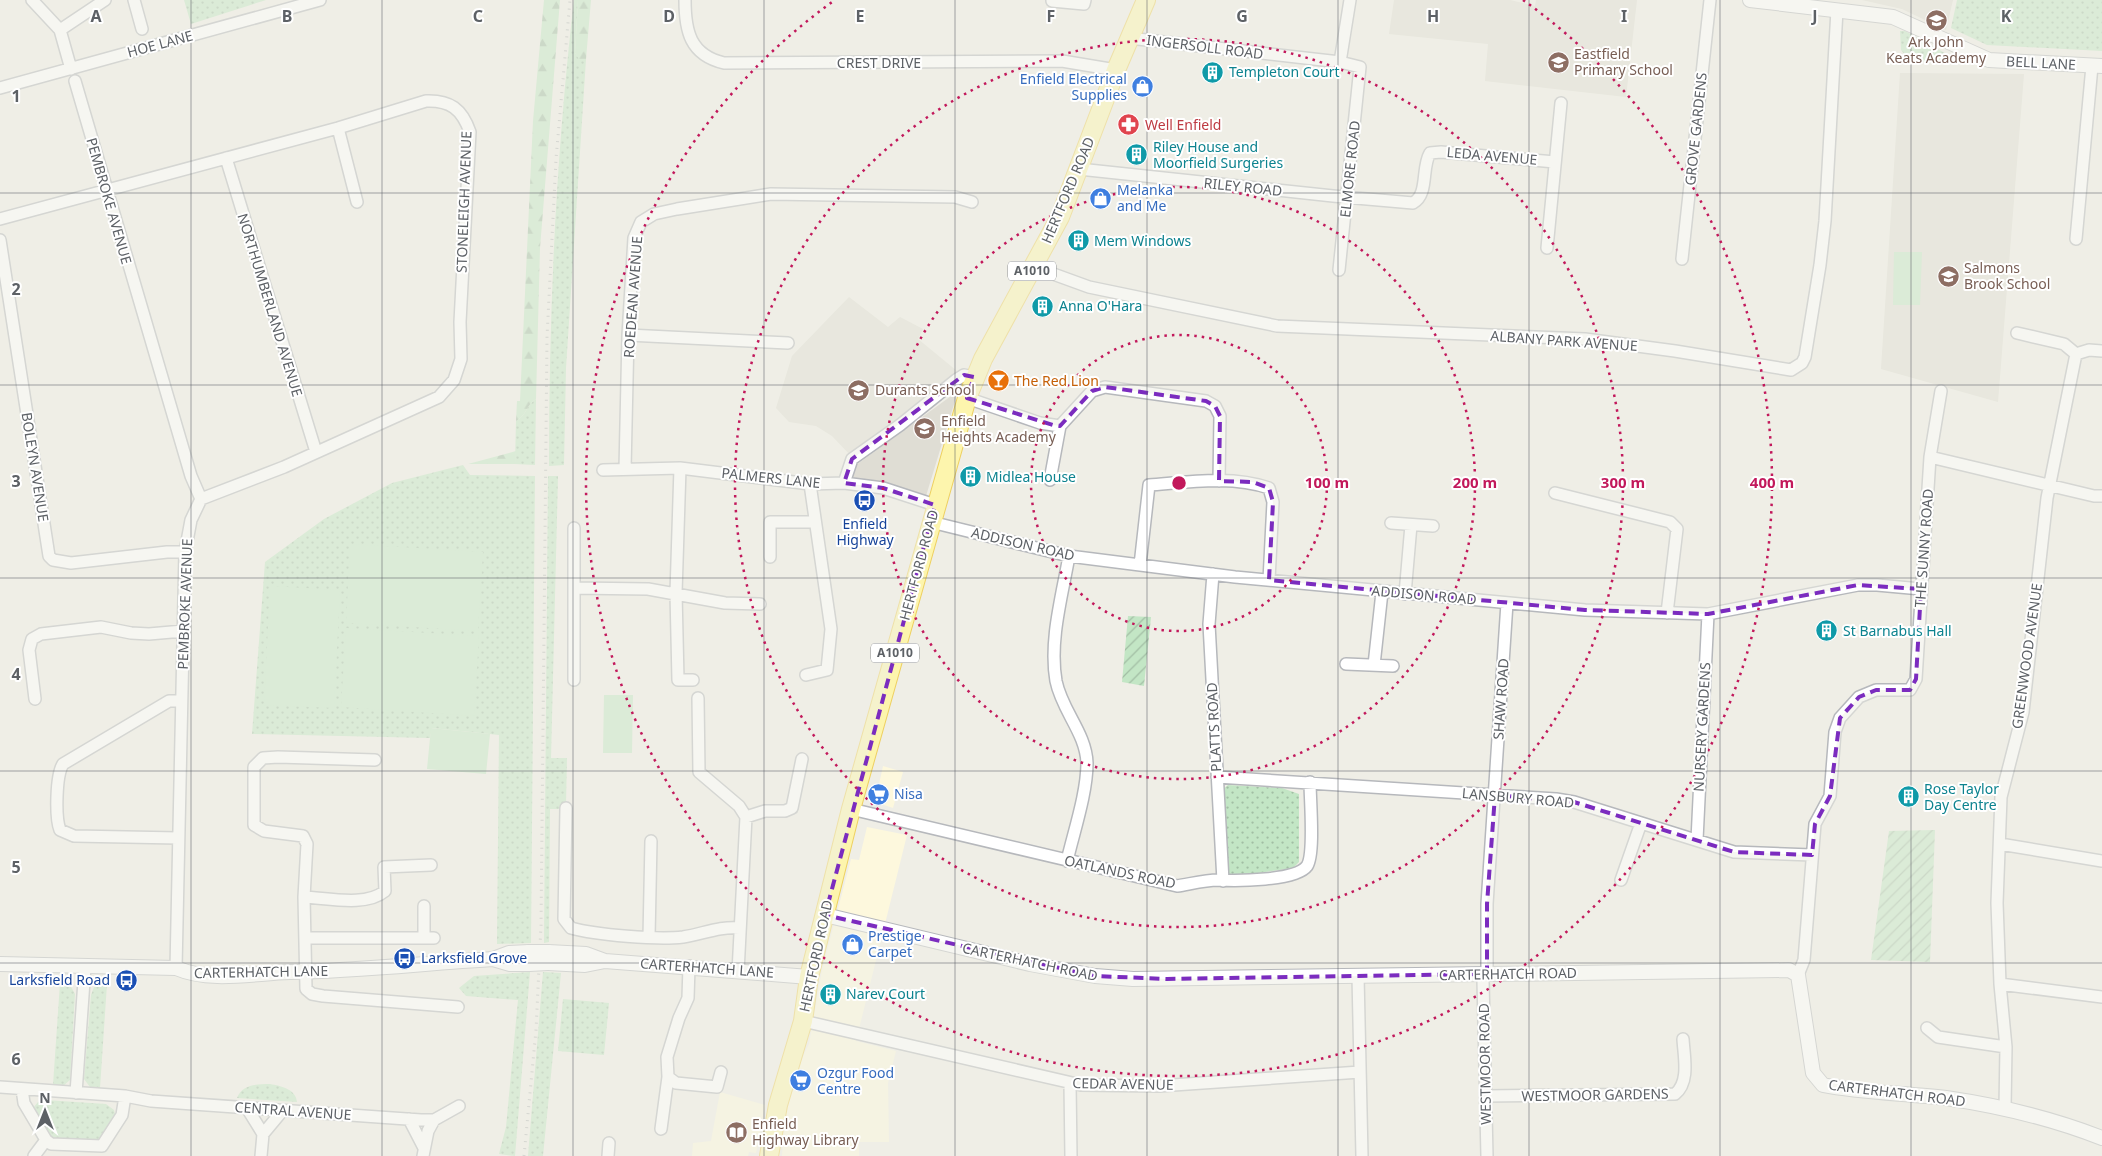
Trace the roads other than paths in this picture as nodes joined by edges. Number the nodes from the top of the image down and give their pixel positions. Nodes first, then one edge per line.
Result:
1 (32, 0) edge
2 (105, 0) edge
3 (134, 0) edge
4 (317, 0) edge
5 (685, 0) edge
6 (1085, 0) edge
7 (1146, 0) edge
8 (1350, 0) edge
9 (1710, 0) edge
10 (1750, 0) edge
11 (1052, 1) dead end
12 (1838, 10) junction
13 (142, 29) dead end
14 (60, 30) junction
15 (1129, 38) junction
16 (1340, 62) junction
17 (2097, 66) edge
18 (1360, 67) joint
19 (71, 69) junction
20 (1116, 70) junction
21 (75, 82) dead end
22 (0, 88) edge
23 (1561, 103) dead end
24 (338, 128) junction
25 (226, 158) junction
26 (1556, 162) junction
27 (1079, 169) junction
28 (106, 190) junction
29 (1347, 197) junction
30 (357, 202) dead end
31 (972, 202) dead end
32 (0, 218) edge
33 (2076, 239) dead end
34 (0, 240) edge
35 (1547, 248) dead end
36 (1682, 259) dead end
37 (1034, 267) junction
38 (1339, 270) dead end
39 (2017, 333) dead end
40 (628, 335) junction
41 (788, 343) dead end
42 (2102, 351) edge
43 (2076, 354) junction
44 (974, 377) junction
45 (1940, 391) dead end
46 (967, 398) junction
47 (1060, 426) junction
48 (316, 452) junction
49 (1930, 457) junction
50 (680, 468) junction
51 (625, 469) junction
52 (603, 470) dead end
53 (1050, 480) dead end
54 (1219, 481) junction
55 (844, 483) junction
56 (810, 484) junction
57 (2050, 485) junction
58 (1555, 493) dead end
59 (2102, 496) edge
60 (201, 499) junction
61 (933, 514) junction
62 (814, 522) junction
63 (1391, 523) dead end
64 (1412, 525) junction
65 (1433, 526) dead end
66 (574, 528) dead end
67 (185, 552) junction
68 (1069, 556) junction
69 (770, 557) dead end
70 (1140, 565) junction
71 (1213, 574) junction
72 (1268, 580) junction
73 (574, 588) junction
74 (1921, 589) junction
75 (1382, 592) junction
76 (676, 593) junction
77 (1405, 594) junction
78 (1507, 603) junction
79 (760, 604) dead end
80 (1667, 613) junction
81 (1708, 614) junction
82 (183, 630) junction
83 (1346, 664) dead end
84 (1374, 665) junction
85 (1393, 666) dead end
86 (806, 674) dead end
87 (574, 680) dead end
88 (692, 680) dead end
89 (698, 698) dead end
90 (35, 699) dead end
91 (181, 701) junction
92 (802, 759) dead end
93 (375, 760) dead end
94 (1217, 777) junction
95 (1310, 782) junction
96 (1495, 795) junction
97 (566, 808) dead end
98 (851, 809) junction
99 (746, 817) junction
100 (1640, 823) junction
101 (178, 838) junction
102 (1697, 840) junction
103 (651, 841) dead end
104 (2000, 844) junction
105 (1812, 855) junction
106 (1067, 861) junction
107 (2102, 861) edge
108 (431, 865) dead end
109 (1621, 880) dead end
110 (1223, 881) junction
111 (304, 896) junction
112 (424, 906) dead end
113 (825, 915) junction
114 (740, 928) junction
115 (650, 937) junction
116 (305, 938) junction
117 (0, 964) edge
118 (689, 966) junction
119 (84, 967) junction
120 (176, 968) junction
121 (305, 972) junction
122 (738, 972) junction
123 (1487, 974) junction
124 (1798, 975) junction
125 (1358, 976) junction
126 (809, 978) junction
127 (2000, 984) junction
128 (2102, 996) edge
129 (458, 1006) dead end
130 (803, 1021) junction
131 (1927, 1028) dead end
132 (1683, 1039) dead end
133 (2006, 1047) junction
134 (721, 1072) dead end
135 (1360, 1072) junction
136 (668, 1077) junction
137 (1070, 1084) junction
138 (0, 1087) edge
139 (22, 1089) junction
140 (76, 1093) junction
141 (125, 1096) junction
142 (1486, 1096) junction
143 (459, 1106) dead end
144 (247, 1108) junction
145 (2005, 1108) junction
146 (283, 1110) junction
147 (409, 1119) junction
148 (434, 1120) junction
149 (661, 1129) dead end
150 (263, 1134) junction
151 (2102, 1138) edge
152 (46, 1140) junction
153 (609, 1143) dead end
154 (104, 1151) edge
155 (424, 1152) edge
156 (34, 1156) edge
157 (261, 1156) edge
158 (608, 1156) edge
159 (769, 1156) edge
160 (1071, 1156) edge
161 (1362, 1156) edge
162 (1487, 1156) edge

1 - 14 street
2 - 14 street
3 - 13 street
4 - 19 street, HOE LANE
5 - 20 street, CREST DRIVE
6 - 11 street
7 - 15 main road, HERTFORD ROAD / A1010
8 - 16 street
9 - 36 street, GROVE GARDENS
10 - 12 street, BELL LANE
12 - 17 street, BELL LANE
12 - 37 street, ALBANY PARK AVENUE
14 - 19 street
15 - 16 street, INGERSOLL ROAD
15 - 20 main road, HERTFORD ROAD / A1010
16 - 18 street, INGERSOLL ROAD
17 - 33 street
18 - 29 street, ELMORE ROAD
19 - 22 street, HOE LANE
20 - 27 main road, HERTFORD ROAD / A1010
21 - 28 street, PEMBROKE AVENUE
23 - 26 street, LEDA AVENUE
24 - 25 street, STONELEIGH AVENUE
24 - 30 street
24 - 48 street, STONELEIGH AVENUE
25 - 28 street, STONELEIGH AVENUE
25 - 48 street, NORTHUMBERLAND AVENUE
26 - 29 street, LEDA AVENUE
26 - 35 street, LEDA AVENUE
27 - 29 street, RILEY ROAD
27 - 37 main road, HERTFORD ROAD / A1010
28 - 32 street, STONELEIGH AVENUE
28 - 60 street, PEMBROKE AVENUE
29 - 38 street, ELMORE ROAD
31 - 40 street, ROEDEAN AVENUE
34 - 67 street, BOLEYN AVENUE
37 - 44 main road, HERTFORD ROAD / A1010
39 - 43 street
40 - 41 street
40 - 51 street, ROEDEAN AVENUE
42 - 43 street
43 - 57 street, GREENWOOD AVENUE
44 - 46 main road, HERTFORD ROAD / A1010
44 - 55 street
45 - 49 street, THE SUNNY ROAD
46 - 47 street
46 - 61 main road, HERTFORD ROAD / A1010
47 - 53 street
47 - 54 street
48 - 60 street, STONELEIGH AVENUE
49 - 57 street
49 - 74 street, THE SUNNY ROAD
50 - 51 street, PALMERS LANE
50 - 56 street, PALMERS LANE
50 - 76 street
51 - 52 street, PALMERS LANE
54 - 70 street
54 - 72 street
55 - 56 street, PALMERS LANE
55 - 61 street, PALMERS LANE
56 - 62 street
57 - 59 street
57 - 104 street, GREENWOOD AVENUE
58 - 80 street
60 - 67 street, PEMBROKE AVENUE
61 - 68 street, ADDISON ROAD
61 - 98 main road, HERTFORD ROAD / A1010
62 - 69 street
62 - 86 street
63 - 64 street
64 - 65 street
64 - 77 street
66 - 73 street
67 - 82 street, PEMBROKE AVENUE
68 - 70 street, ADDISON ROAD
68 - 106 street
70 - 71 street, ADDISON ROAD
71 - 72 street, ADDISON ROAD
71 - 94 street, PLATTS ROAD
72 - 75 street, ADDISON ROAD
73 - 76 street
73 - 87 street
74 - 81 street, ADDISON ROAD
74 - 105 street, THE SUNNY ROAD
75 - 77 street, ADDISON ROAD
75 - 84 street
76 - 79 street
76 - 88 street
77 - 78 street, ADDISON ROAD
78 - 80 street, ADDISON ROAD
78 - 96 street, SHAW ROAD
80 - 81 street, ADDISON ROAD
81 - 102 street, NURSERY GARDENS
82 - 90 street
82 - 91 street, PEMBROKE AVENUE
83 - 84 street
84 - 85 street
89 - 99 street
91 - 101 street, PEMBROKE AVENUE
91 - 101 street
92 - 99 street
93 - 111 street
94 - 95 street, LANSBURY ROAD
94 - 110 street, PLATTS ROAD
95 - 96 street, LANSBURY ROAD
95 - 110 street, OATLANDS ROAD
96 - 100 street, LANSBURY ROAD
96 - 123 street, SHAW ROAD
97 - 115 street
98 - 106 street, OATLANDS ROAD
98 - 113 main road, HERTFORD ROAD / A1010
99 - 114 street
100 - 102 street, LANSBURY ROAD
100 - 109 street
101 - 120 street, PEMBROKE AVENUE
102 - 105 street, LANSBURY ROAD
103 - 115 street
104 - 107 street
104 - 127 street, GREENWOOD AVENUE
105 - 124 street, THE SUNNY ROAD
106 - 110 street, OATLANDS ROAD
108 - 111 street
111 - 116 street
112 - 116 street
113 - 125 street, CARTERHATCH ROAD
113 - 126 main road, HERTFORD ROAD / A1010
114 - 115 street
114 - 122 street
116 - 121 street
117 - 119 street, CARTERHATCH LANE
118 - 121 street, CARTERHATCH LANE, bridge
118 - 122 street, CARTERHATCH LANE
118 - 136 street
119 - 120 street, CARTERHATCH LANE
119 - 140 street
120 - 121 street, CARTERHATCH LANE
121 - 129 street
122 - 126 street, CARTERHATCH LANE
123 - 124 street, CARTERHATCH ROAD
123 - 125 street, CARTERHATCH ROAD
123 - 142 street, WESTMOOR ROAD
124 - 145 street, CARTERHATCH ROAD
125 - 135 street
126 - 130 main road, HERTFORD ROAD / A1010
127 - 128 street
127 - 133 street, GREENWOOD AVENUE
130 - 137 street, CEDAR AVENUE
130 - 159 main road, HERTFORD ROAD / A1010
131 - 133 street
132 - 142 street, WESTMOOR GARDENS
133 - 145 street, GREENWOOD AVENUE
134 - 136 street
135 - 137 street, CEDAR AVENUE
135 - 161 street
136 - 149 street
137 - 160 street
138 - 139 street, CENTRAL AVENUE
139 - 140 street, CENTRAL AVENUE
139 - 152 street
140 - 141 street, CENTRAL AVENUE
141 - 144 street, CENTRAL AVENUE
141 - 154 street
142 - 162 street, WESTMOOR ROAD
143 - 148 street
144 - 146 street, CENTRAL AVENUE
144 - 150 street
145 - 151 street, CARTERHATCH ROAD
146 - 147 street, CENTRAL AVENUE
146 - 150 street
147 - 148 street, CENTRAL AVENUE
147 - 155 street
148 - 155 street
150 - 157 street
152 - 154 street
152 - 156 street
153 - 158 street

